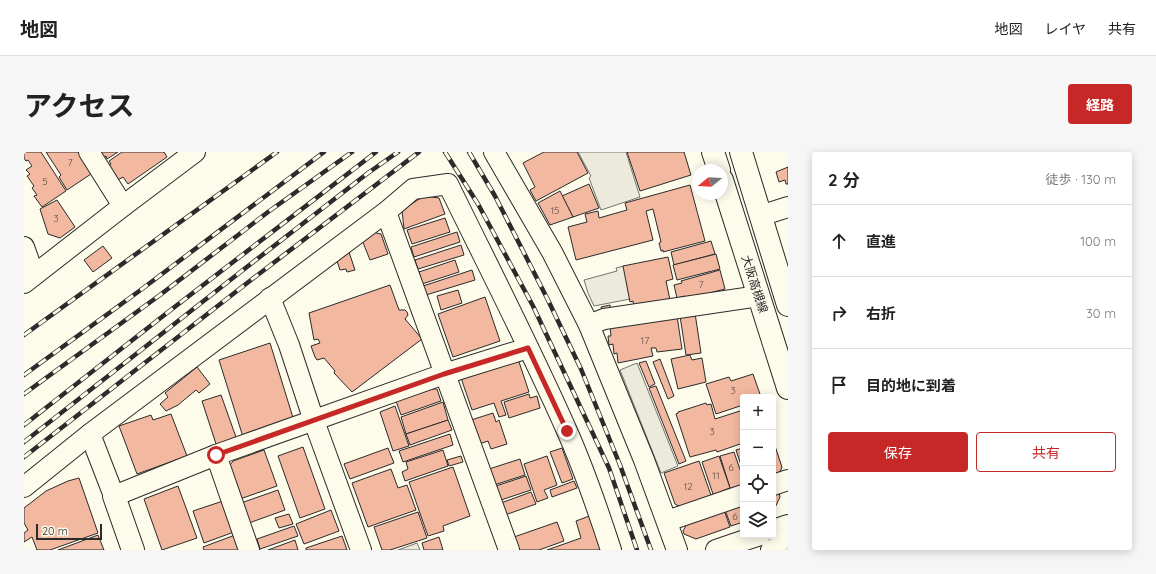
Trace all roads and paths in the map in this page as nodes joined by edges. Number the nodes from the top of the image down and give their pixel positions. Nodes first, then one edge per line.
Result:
1 (89, 152) edge
2 (195, 152) edge
3 (494, 152) edge
4 (713, 152) edge
5 (741, 152) edge
6 (717, 164) edge
7 (728, 199) edge
8 (123, 206) junction
9 (788, 207) edge
10 (386, 212) junction
11 (760, 216) junction
12 (24, 247) edge
13 (29, 279) edge
14 (759, 296) junction
15 (270, 298) junction
16 (787, 298) edge
17 (589, 325) junction
18 (528, 348) junction
19 (444, 374) junction
20 (788, 388) edge
21 (314, 421) junction
22 (90, 434) junction
23 (216, 455) junction
24 (788, 480) edge
25 (776, 484) edge
26 (24, 487) edge
27 (114, 496) junction
28 (740, 497) edge
29 (667, 521) junction
30 (788, 525) edge
31 (776, 529) edge
32 (751, 538) edge
33 (788, 544) edge
34 (133, 550) edge
35 (249, 550) edge
36 (361, 550) edge
37 (509, 550) edge
38 (612, 550) edge
39 (677, 550) edge
40 (716, 550) edge
41 (772, 550) edge

1 - 8 street
2 - 8 street
3 - 17 street
4 - 6 main road
5 - 11 main road, 大阪高槻線
7 - 14 main road, 大阪高槻線
8 - 13 street
9 - 11 street
10 - 15 street
10 - 18 street
10 - 19 street
11 - 16 main road, 大阪高槻線
12 - 13 street
14 - 17 street
14 - 20 main road, 大阪高槻線
15 - 21 street
15 - 22 street
17 - 29 street
18 - 19 street
18 - 38 street
19 - 21 street
19 - 37 street
21 - 23 street
21 - 36 street
22 - 26 street
22 - 27 street
23 - 27 street
23 - 35 street
24 - 25 street
27 - 34 main road
28 - 29 street
29 - 39 street
30 - 31 street
32 - 40 street
33 - 41 street

